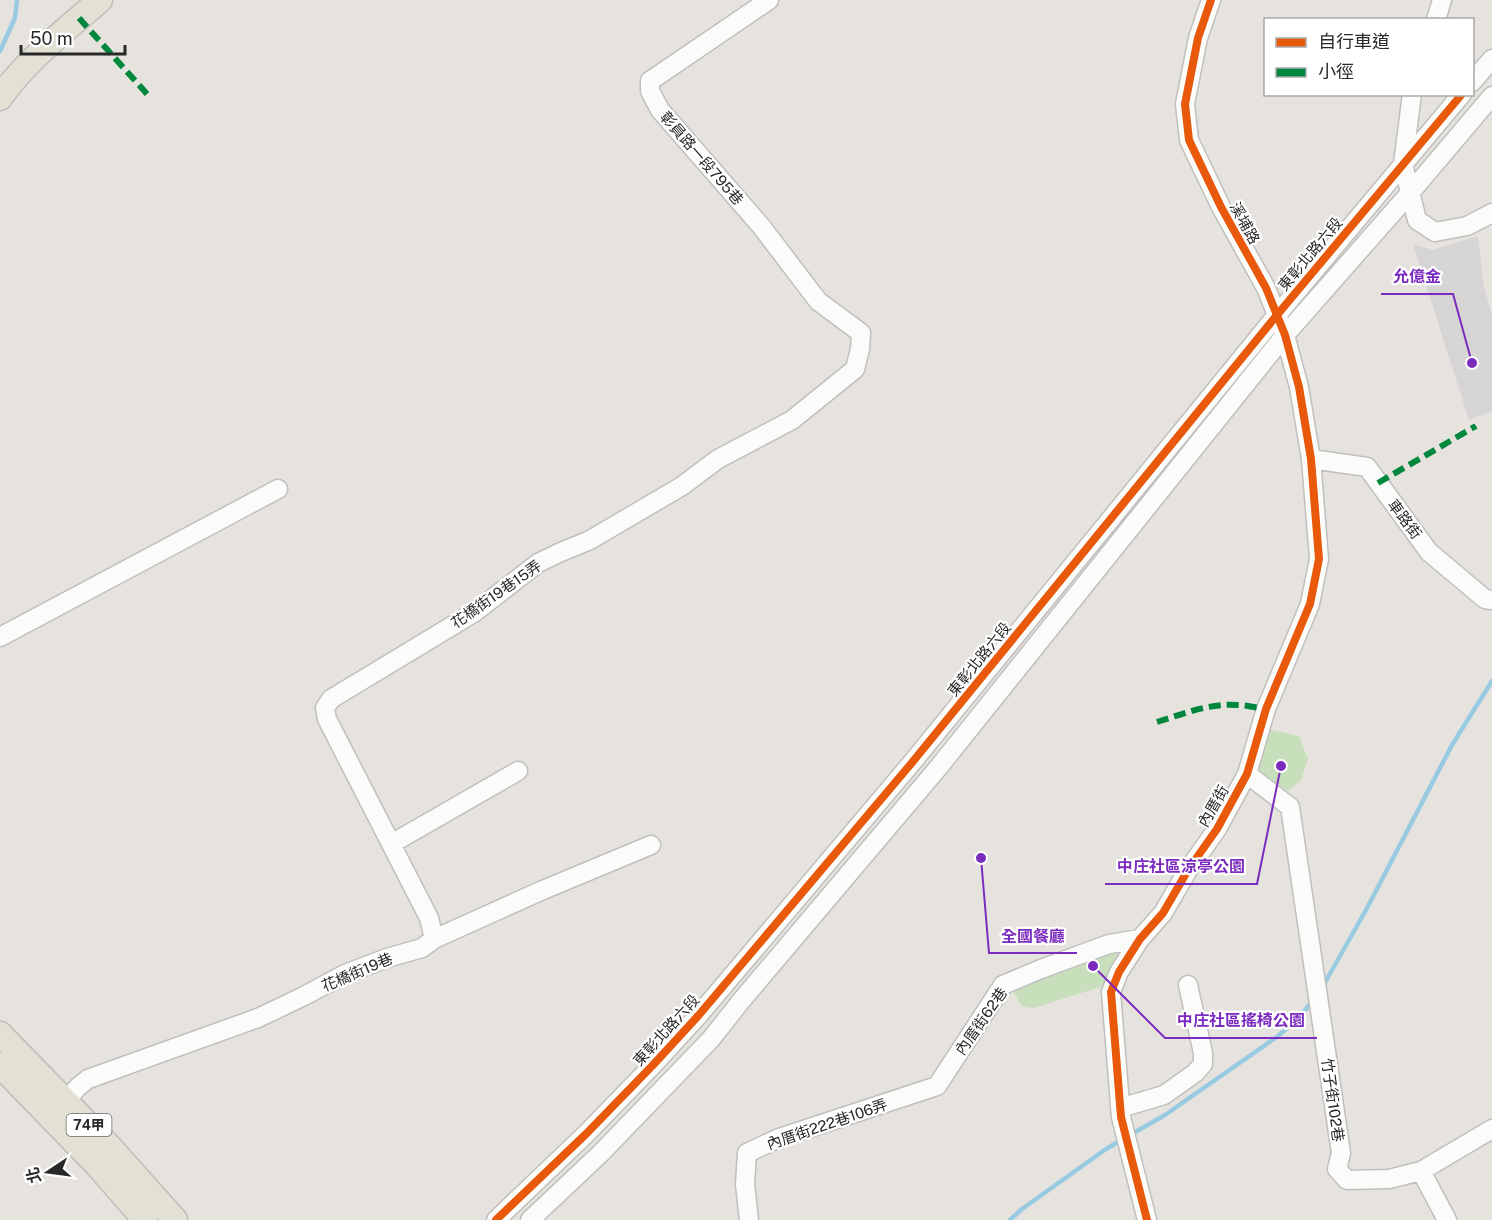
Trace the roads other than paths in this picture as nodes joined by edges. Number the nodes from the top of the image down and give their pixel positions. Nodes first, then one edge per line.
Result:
1 (100, 0) edge
2 (769, 0) edge
3 (1211, 0) edge
4 (1442, 0) edge
5 (1437, 18) edge
6 (1492, 59) edge
7 (1474, 81) edge
8 (1412, 96) edge
9 (1460, 96) edge
10 (1492, 96) edge
11 (0, 98) edge
12 (1403, 164) junction
13 (1410, 194) junction
14 (1492, 213) edge
15 (1277, 315) junction
16 (861, 333) joint
17 (1285, 334) junction
18 (1311, 459) junction
19 (278, 489) dead end
20 (1490, 605) edge
21 (0, 636) edge
22 (518, 771) dead end
23 (1247, 774) junction
24 (391, 844) junction
25 (651, 845) dead end
26 (434, 939) junction
27 (1140, 939) junction
28 (1188, 985) dead end
29 (0, 1034) edge
30 (0, 1065) edge
31 (937, 1086) joint
32 (66, 1101) junction
33 (1120, 1108) junction
34 (1492, 1129) edge
35 (1421, 1172) junction
36 (1445, 1219) edge
37 (145, 1220) edge
38 (175, 1220) edge
39 (496, 1220) edge
40 (530, 1220) edge
41 (749, 1220) edge
42 (1147, 1220) edge

1 - 11 main road
2 - 16 street, 彰員路一段795巷
3 - 15 street, 溪埔路
4 - 5 street
6 - 7 street
8 - 12 street
9 - 12 street, 東彰北路六段
10 - 13 street
12 - 13 street
12 - 15 street, 東彰北路六段
13 - 14 street
13 - 17 street
15 - 17 street, 溪埔路
15 - 39 street, 東彰北路六段
16 - 24 street, 花橋街19巷15弄
17 - 18 street, 溪埔路
17 - 40 street
18 - 20 street, 車路街
18 - 23 street, 內厝街
19 - 21 street
22 - 24 street
23 - 27 street, 內厝街
23 - 35 street, 竹子街102巷
24 - 26 street, 花橋街19巷15弄
25 - 26 street, 花橋街19巷
26 - 32 street, 花橋街19巷
27 - 31 street, 內厝街62巷
27 - 33 street, 內厝街
28 - 33 street
29 - 32 main road, 74甲
30 - 37 main road, 74甲
31 - 41 street, 內厝街222巷106弄
32 - 38 main road, 74甲
33 - 42 street, 內厝街
34 - 35 street, 竹子街102巷
35 - 36 street

